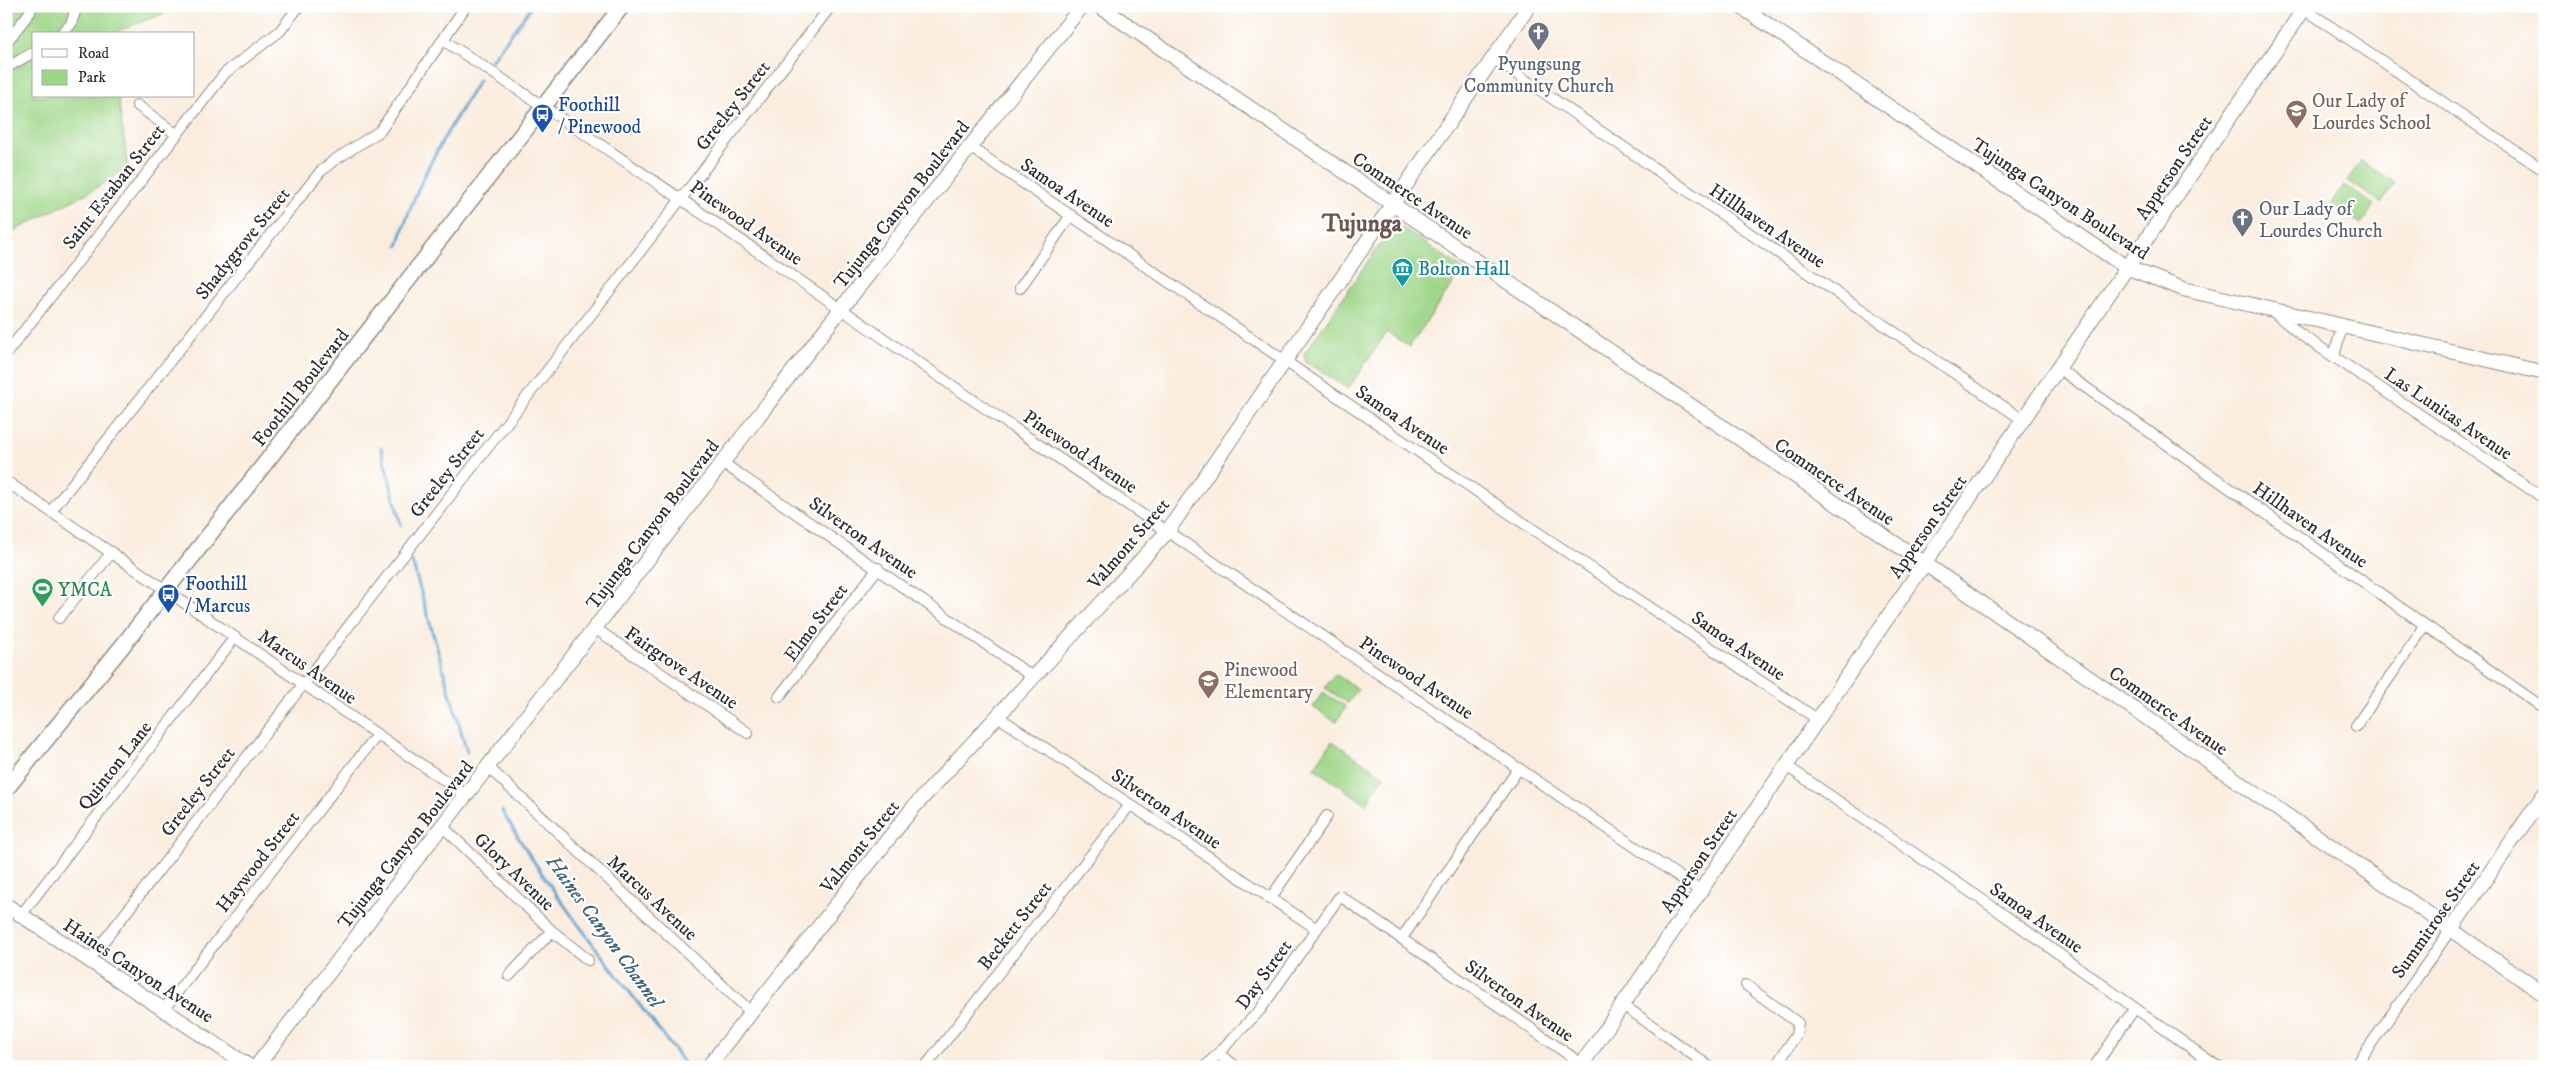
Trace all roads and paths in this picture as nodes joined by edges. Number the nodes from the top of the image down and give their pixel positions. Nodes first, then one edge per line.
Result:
1 (32, 6) edge
2 (77, 6) edge
3 (299, 6) edge
4 (466, 6) edge
5 (622, 6) edge
6 (832, 6) edge
7 (1082, 6) edge
8 (1099, 6) edge
9 (1528, 6) edge
10 (1740, 6) edge
11 (2303, 7) edge
12 (63, 32) edge
13 (444, 40) junction
14 (6, 43) edge
15 (32, 53) edge
16 (1493, 58) junction
17 (6, 68) edge
18 (137, 106) dead end
19 (544, 106) junction
20 (176, 134) junction
21 (970, 147) junction
22 (2545, 171) edge
23 (682, 198) junction
24 (1393, 205) junction
25 (1071, 215) junction
26 (2126, 267) junction
27 (1020, 288) dead end
28 (2269, 308) junction
29 (841, 310) junction
30 (2342, 327) junction
31 (6, 354) edge
32 (2334, 356) junction
33 (1286, 360) junction
34 (2058, 368) junction
35 (2545, 373) edge
36 (2023, 420) junction
37 (723, 463) junction
38 (6, 480) edge
39 (2545, 499) edge
40 (50, 511) junction
41 (1167, 532) junction
42 (112, 552) junction
43 (1924, 563) junction
44 (878, 568) junction
45 (166, 590) junction
46 (59, 618) dead end
47 (2425, 626) junction
48 (596, 629) junction
49 (235, 638) junction
50 (1033, 676) junction
51 (302, 685) junction
52 (779, 698) dead end
53 (2545, 710) edge
54 (998, 716) junction
55 (1817, 719) junction
56 (2356, 726) dead end
57 (748, 733) dead end
58 (377, 735) junction
59 (1785, 765) junction
60 (488, 767) junction
61 (1519, 768) junction
62 (6, 789) edge
63 (2545, 793) edge
64 (466, 795) junction
65 (1130, 804) junction
66 (1327, 816) dead end
67 (442, 826) junction
68 (1699, 890) junction
69 (1340, 896) joint
70 (1270, 899) junction
71 (6, 904) edge
72 (21, 915) junction
73 (1317, 929) junction
74 (2451, 929) junction
75 (552, 931) junction
76 (1402, 938) junction
77 (89, 960) junction
78 (588, 960) dead end
79 (509, 976) dead end
80 (1746, 985) dead end
81 (2545, 995) edge
82 (1623, 1005) junction
83 (2135, 1008) junction
84 (164, 1009) junction
85 (751, 1012) junction
86 (1218, 1054) junction
87 (1581, 1065) edge
88 (250, 1067) edge
89 (256, 1067) edge
90 (708, 1067) edge
91 (925, 1067) edge
92 (1205, 1067) edge
93 (1237, 1067) edge
94 (1710, 1067) edge
95 (1774, 1067) edge
96 (2094, 1067) edge
97 (2218, 1067) edge
98 (2355, 1067) edge

1 - 14 street
2 - 12 street
3 - 20 street, Saint Estaban Street
4 - 13 street, Shadygrove Street
5 - 19 main road, Foothill Boulevard
6 - 23 street, Greeley Street
7 - 21 street, Tujunga Canyon Boulevard
8 - 24 street, Commerce Avenue
9 - 16 street, Valmont Street
10 - 26 street, Tujunga Canyon Boulevard
11 - 22 street
11 - 26 street, Apperson Street
13 - 19 street, Pinewood Avenue
13 - 40 street, Shadygrove Street
15 - 17 street
16 - 24 street, Valmont Street
16 - 36 street, Hillhaven Avenue
18 - 20 street
19 - 23 street, Pinewood Avenue
19 - 45 main road, Foothill Boulevard
20 - 31 street, Saint Estaban Street
21 - 25 street, Samoa Avenue
21 - 29 street, Tujunga Canyon Boulevard
23 - 29 street, Pinewood Avenue
23 - 51 street, Greeley Street
24 - 33 street, Valmont Street
24 - 43 street, Commerce Avenue
25 - 27 street
25 - 33 street, Samoa Avenue
26 - 28 street, Tujunga Canyon Boulevard
26 - 34 street, Apperson Street
28 - 30 street, Tujunga Canyon Boulevard
28 - 32 street, Las Lunitas Avenue
29 - 37 street, Tujunga Canyon Boulevard
29 - 41 street, Pinewood Avenue
30 - 32 street
30 - 35 street, Tujunga Canyon Boulevard
32 - 39 street, Las Lunitas Avenue
33 - 41 street, Valmont Street
33 - 55 street, Samoa Avenue
34 - 36 street, Apperson Street
34 - 47 street, Hillhaven Avenue
36 - 43 street, Apperson Street
37 - 44 street, Silverton Avenue
37 - 48 street, Tujunga Canyon Boulevard
38 - 40 street, Marcus Avenue
40 - 42 street, Marcus Avenue
41 - 50 street, Valmont Street
41 - 61 street, Pinewood Avenue
42 - 45 street, Marcus Avenue
42 - 46 street
43 - 55 street, Apperson Street
43 - 74 street, Commerce Avenue
44 - 50 street, Silverton Avenue
44 - 52 street, Elmo Street
45 - 49 street, Marcus Avenue
45 - 62 main road, Foothill Boulevard
47 - 53 street, Hillhaven Avenue
47 - 56 street
48 - 57 street, Fairgrove Avenue
48 - 60 street, Tujunga Canyon Boulevard
49 - 51 street, Marcus Avenue
49 - 72 street, Quinton Lane
50 - 54 street, Valmont Street
51 - 58 street, Marcus Avenue
51 - 77 street, Greeley Street
54 - 65 street, Silverton Avenue
54 - 85 street, Valmont Street
55 - 59 street, Apperson Street
58 - 64 street, Marcus Avenue
58 - 84 street, Haywood Street
59 - 68 street, Apperson Street
59 - 83 street, Samoa Avenue
60 - 64 street, Tujunga Canyon Boulevard
60 - 85 street, Marcus Avenue
61 - 68 street, Pinewood Avenue
61 - 76 street
63 - 74 street, Summitrose Street
64 - 67 street, Tujunga Canyon Boulevard
65 - 70 street, Silverton Avenue
65 - 91 street, Beckett Street
66 - 70 street
67 - 75 street, Glory Avenue
67 - 89 street, Tujunga Canyon Boulevard
68 - 82 street, Apperson Street
69 - 73 street, Day Street
69 - 76 street, Silverton Avenue
70 - 73 street, Silverton Avenue
71 - 72 street, Haines Canyon Avenue
72 - 77 street, Haines Canyon Avenue
73 - 86 street, Day Street
74 - 81 street, Commerce Avenue
74 - 98 street, Summitrose Street
75 - 78 street, Glory Avenue
75 - 79 street
76 - 87 street, Silverton Avenue
77 - 84 street, Haines Canyon Avenue
80 - 95 street
82 - 87 street, Apperson Street
82 - 94 street
83 - 96 street
83 - 97 street, Samoa Avenue
84 - 88 street, Haines Canyon Avenue
85 - 90 street, Valmont Street
86 - 92 street, Day Street
86 - 93 street

